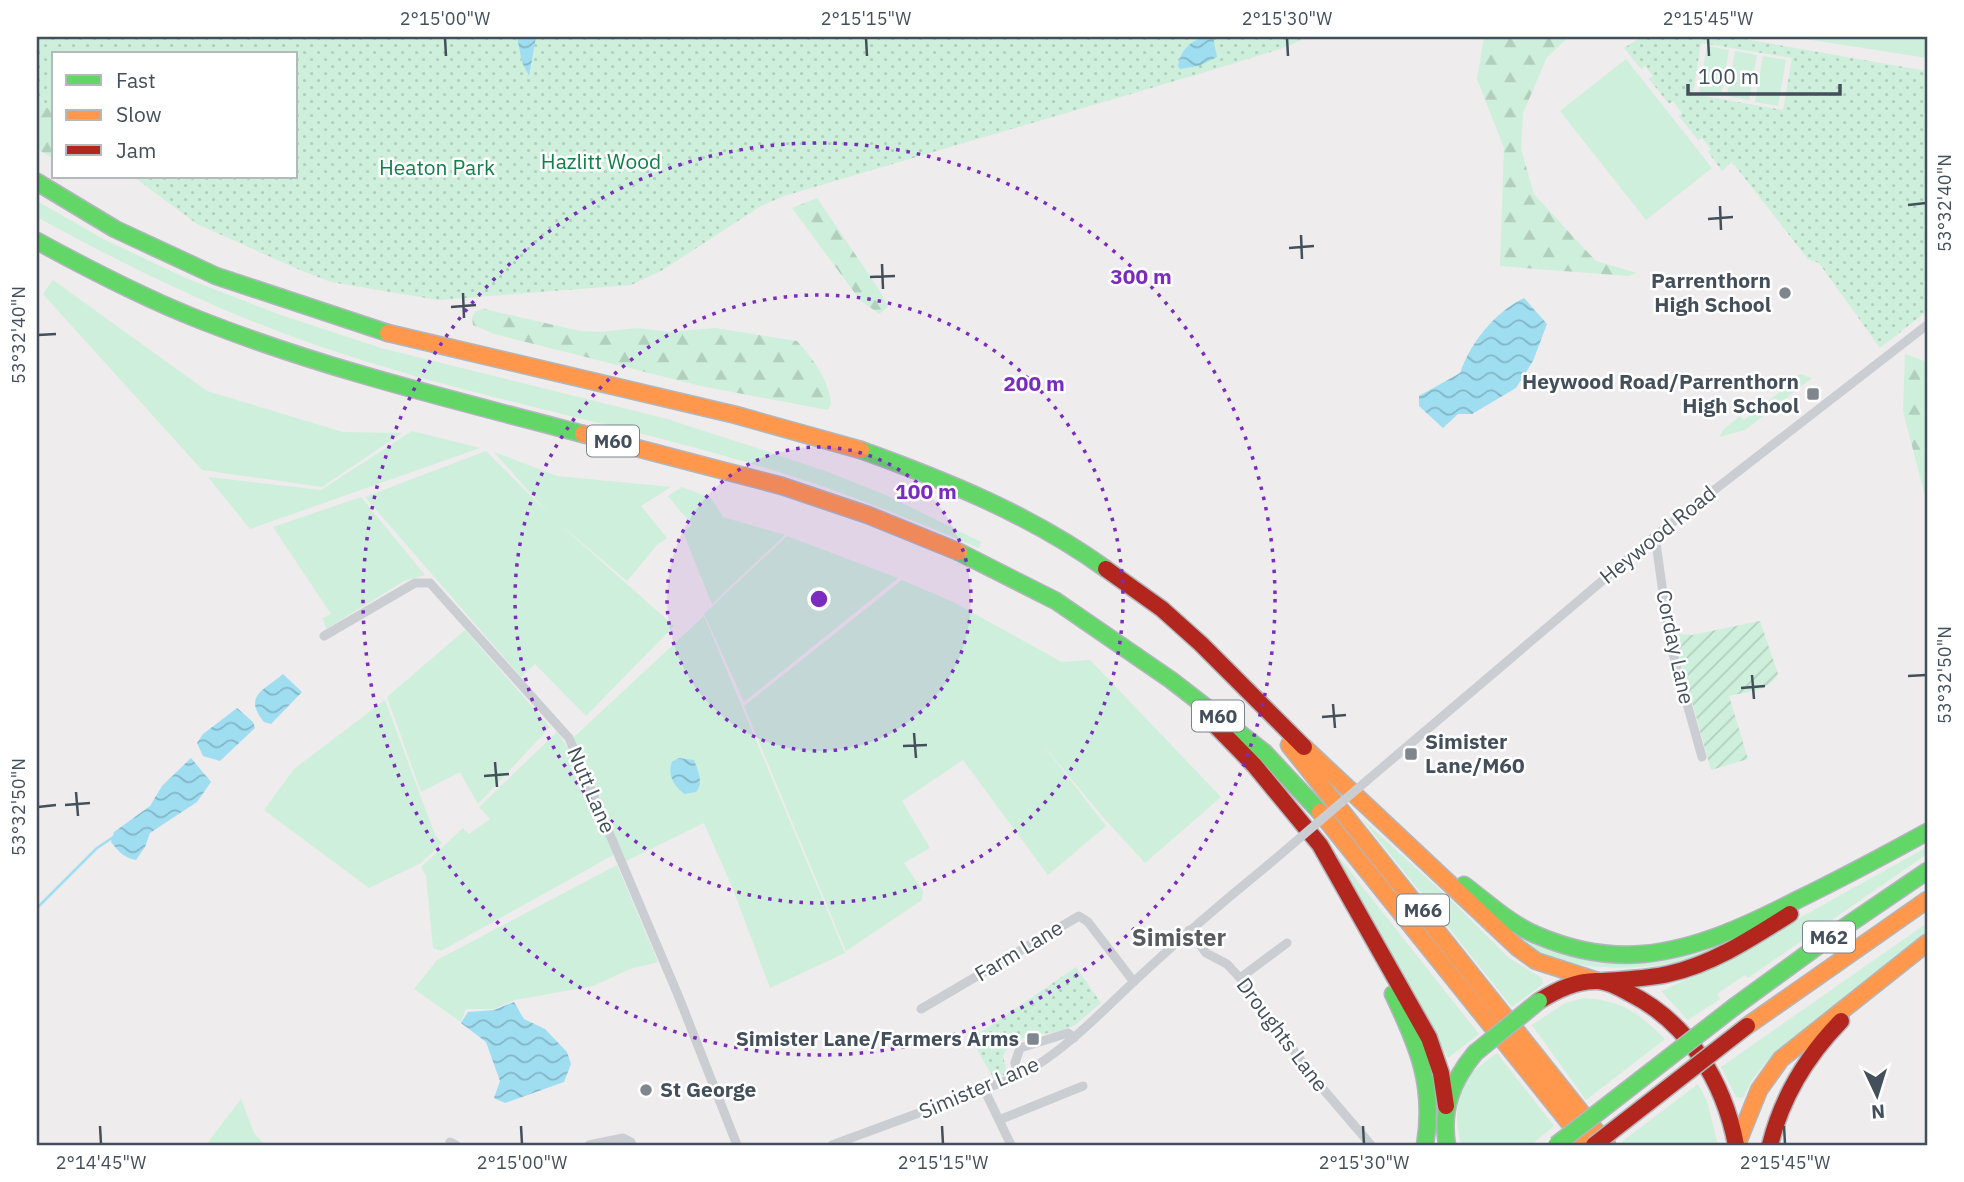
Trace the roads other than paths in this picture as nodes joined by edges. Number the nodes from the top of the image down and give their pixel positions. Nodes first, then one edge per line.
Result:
1 (37, 182) edge
2 (37, 241) edge
3 (1927, 325) edge
4 (1655, 536) junction
5 (324, 636) dead end
6 (1235, 677) junction
7 (1171, 680) junction
8 (1264, 752) joint
9 (1702, 757) dead end
10 (1363, 805) junction
11 (1927, 832) edge
12 (1894, 851) junction
13 (1268, 865) joint
14 (1927, 871) edge
15 (1349, 896) junction
16 (1927, 900) edge
17 (1189, 930) junction
18 (1287, 943) dead end
19 (1927, 944) edge
20 (1240, 978) junction
21 (1600, 981) junction
22 (1134, 982) junction
23 (921, 1009) dead end
24 (1074, 1038) junction
25 (1019, 1076) junction
26 (1083, 1086) dead end
27 (984, 1089) junction
28 (1446, 1106) junction
29 (999, 1120) junction
30 (1444, 1140) edge
31 (589, 1145) edge
32 (632, 1145) edge
33 (737, 1145) edge
34 (832, 1145) edge
35 (1011, 1145) edge
36 (1371, 1145) edge
37 (1426, 1145) edge
38 (1556, 1145) edge
39 (1587, 1145) edge
40 (1594, 1145) edge
41 (1607, 1145) edge
42 (1736, 1145) edge
43 (1770, 1145) edge

1 - 6 highway, M60
2 - 7 highway, M60
3 - 4 street, Heywood Road
4 - 9 street, Corday Lane
4 - 13 street, Heywood Road, bridge
5 - 33 street, Nutt Lane
6 - 10 highway
6 - 41 highway, M66
7 - 8 highway, M60
7 - 15 highway
8 - 39 highway, M66
10 - 12 highway
10 - 21 highway
11 - 12 highway
12 - 21 highway
13 - 17 street, Simister Lane
14 - 38 highway, M62, bridge
15 - 28 highway
15 - 37 highway
16 - 40 highway, M62, bridge
17 - 20 street, Droughts Lane
17 - 22 street, Simister Lane
18 - 20 street
19 - 42 highway
19 - 43 highway
20 - 36 street, Droughts Lane
21 - 28 highway, bridge
21 - 42 highway
22 - 23 street, Farm Lane
22 - 24 street, Simister Lane
24 - 25 street, Simister Lane
24 - 25 street
25 - 27 street, Simister Lane
26 - 29 street
27 - 29 street
27 - 34 street, Simister Lane
28 - 30 highway
29 - 35 street
31 - 32 street

